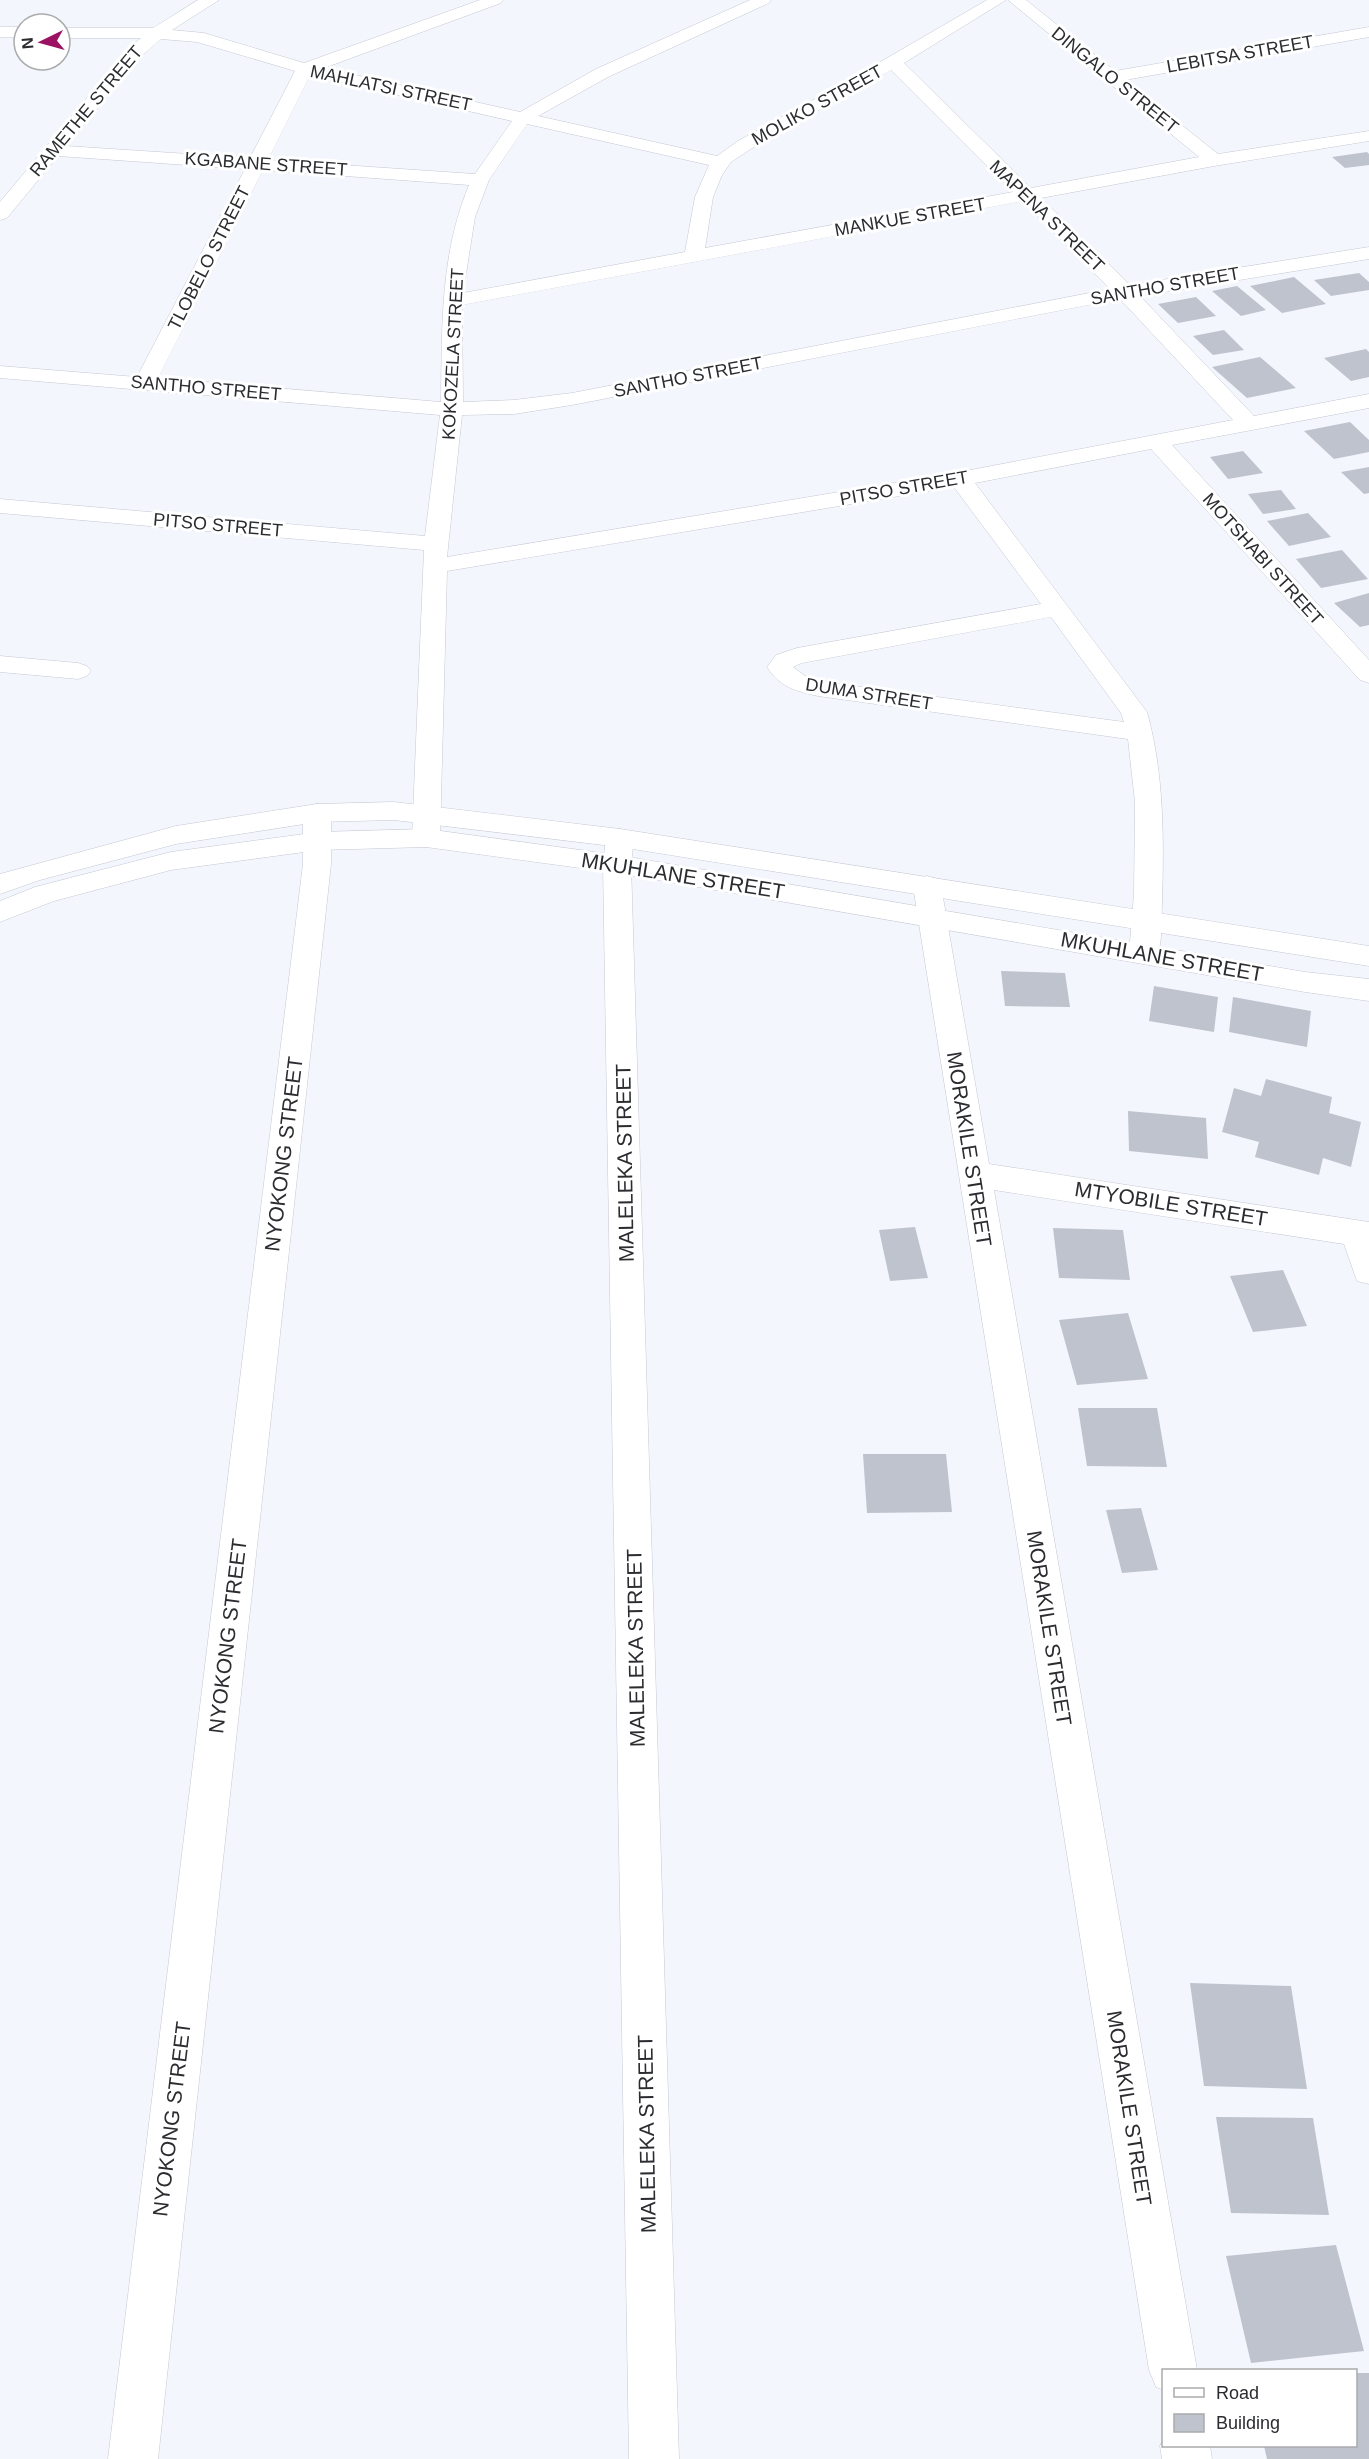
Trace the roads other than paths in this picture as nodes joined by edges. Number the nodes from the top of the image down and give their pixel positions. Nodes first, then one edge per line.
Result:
1 (211, 0) edge
2 (495, 0) edge
3 (763, 0) edge
4 (998, 0) edge
5 (1016, 0) edge
6 (1369, 32) edge
7 (72, 33) edge
8 (155, 33) junction
9 (893, 62) junction
10 (305, 69) junction
11 (1110, 77) junction
12 (523, 117) junction
13 (1369, 136) edge
14 (52, 150) junction
15 (1214, 160) junction
16 (721, 162) junction
17 (257, 163) junction
18 (480, 180) junction
19 (1026, 196) junction
20 (0, 214) edge
21 (1369, 253) edge
22 (695, 255) junction
23 (1125, 292) junction
24 (452, 302) junction
25 (0, 372) edge
26 (145, 383) junction
27 (1367, 403) edge
28 (452, 409) junction
29 (1249, 424) junction
30 (1157, 442) junction
31 (960, 478) junction
32 (0, 506) edge
33 (436, 555) junction
34 (1057, 609) junction
35 (0, 664) edge
36 (78, 671) dead end
37 (1369, 675) edge
38 (1141, 733) junction
39 (427, 826) junction
40 (318, 827) junction
41 (618, 851) junction
42 (0, 884) edge
43 (929, 902) junction
44 (0, 912) edge
45 (1148, 921) junction
46 (1144, 954) junction
47 (1369, 956) edge
48 (1369, 990) edge
49 (973, 1174) junction
50 (1363, 1234) edge
51 (1369, 1270) edge
52 (1173, 2369) edge
53 (133, 2459) edge
54 (654, 2459) edge

1 - 8 street, RAMETHE STREET
2 - 10 street
3 - 12 street, KOKOZELA STREET
4 - 9 street, MOLIKO STREET
5 - 11 street, DINGALO STREET
6 - 11 street, LEBITSA STREET
7 - 8 street, MAHLATSI STREET
8 - 10 street, MAHLATSI STREET
8 - 14 street, RAMETHE STREET
9 - 16 street, MOLIKO STREET
9 - 19 street, MAPENA STREET
10 - 12 street, MAHLATSI STREET
10 - 17 street, TLOBELO STREET
11 - 15 street, DINGALO STREET
12 - 16 street, MAHLATSI STREET
12 - 18 street, KOKOZELA STREET
13 - 15 street, MANKUE STREET
14 - 17 street, KGABANE STREET
14 - 20 street, RAMETHE STREET
15 - 19 street, MANKUE STREET
16 - 22 street, MOLIKO STREET
17 - 18 street, KGABANE STREET
17 - 26 street, TLOBELO STREET
18 - 24 street, KOKOZELA STREET
19 - 22 street, MANKUE STREET
19 - 23 street, MAPENA STREET
21 - 23 street, SANTHO STREET
22 - 24 street, MANKUE STREET
23 - 28 street, SANTHO STREET
23 - 29 street, MAPENA STREET
24 - 28 street, KOKOZELA STREET
25 - 26 street, SANTHO STREET
26 - 28 street, SANTHO STREET
27 - 29 street, PITSO STREET
28 - 33 street, KOKOZELA STREET
29 - 30 street, PITSO STREET
30 - 31 street, PITSO STREET
30 - 37 street, MOTSHABI STREET
31 - 33 street, PITSO STREET
31 - 34 street
32 - 33 street, PITSO STREET
33 - 39 street, KOKOZELA STREET
34 - 38 street
34 - 38 street, DUMA STREET
35 - 36 street
38 - 45 street
39 - 40 street, MKUHLANE STREET
39 - 41 street, MKUHLANE STREET
40 - 42 street, MKUHLANE STREET
40 - 44 street, MKUHLANE STREET
40 - 53 street, NYOKONG STREET
41 - 43 street, MKUHLANE STREET
41 - 54 street, MALELEKA STREET
43 - 45 street, MKUHLANE STREET
43 - 46 street, MKUHLANE STREET
43 - 49 street, MORAKILE STREET
45 - 46 street
45 - 47 street, MKUHLANE STREET
46 - 48 street, MKUHLANE STREET
49 - 50 street, MTYOBILE STREET
49 - 52 street, MORAKILE STREET
50 - 51 street

